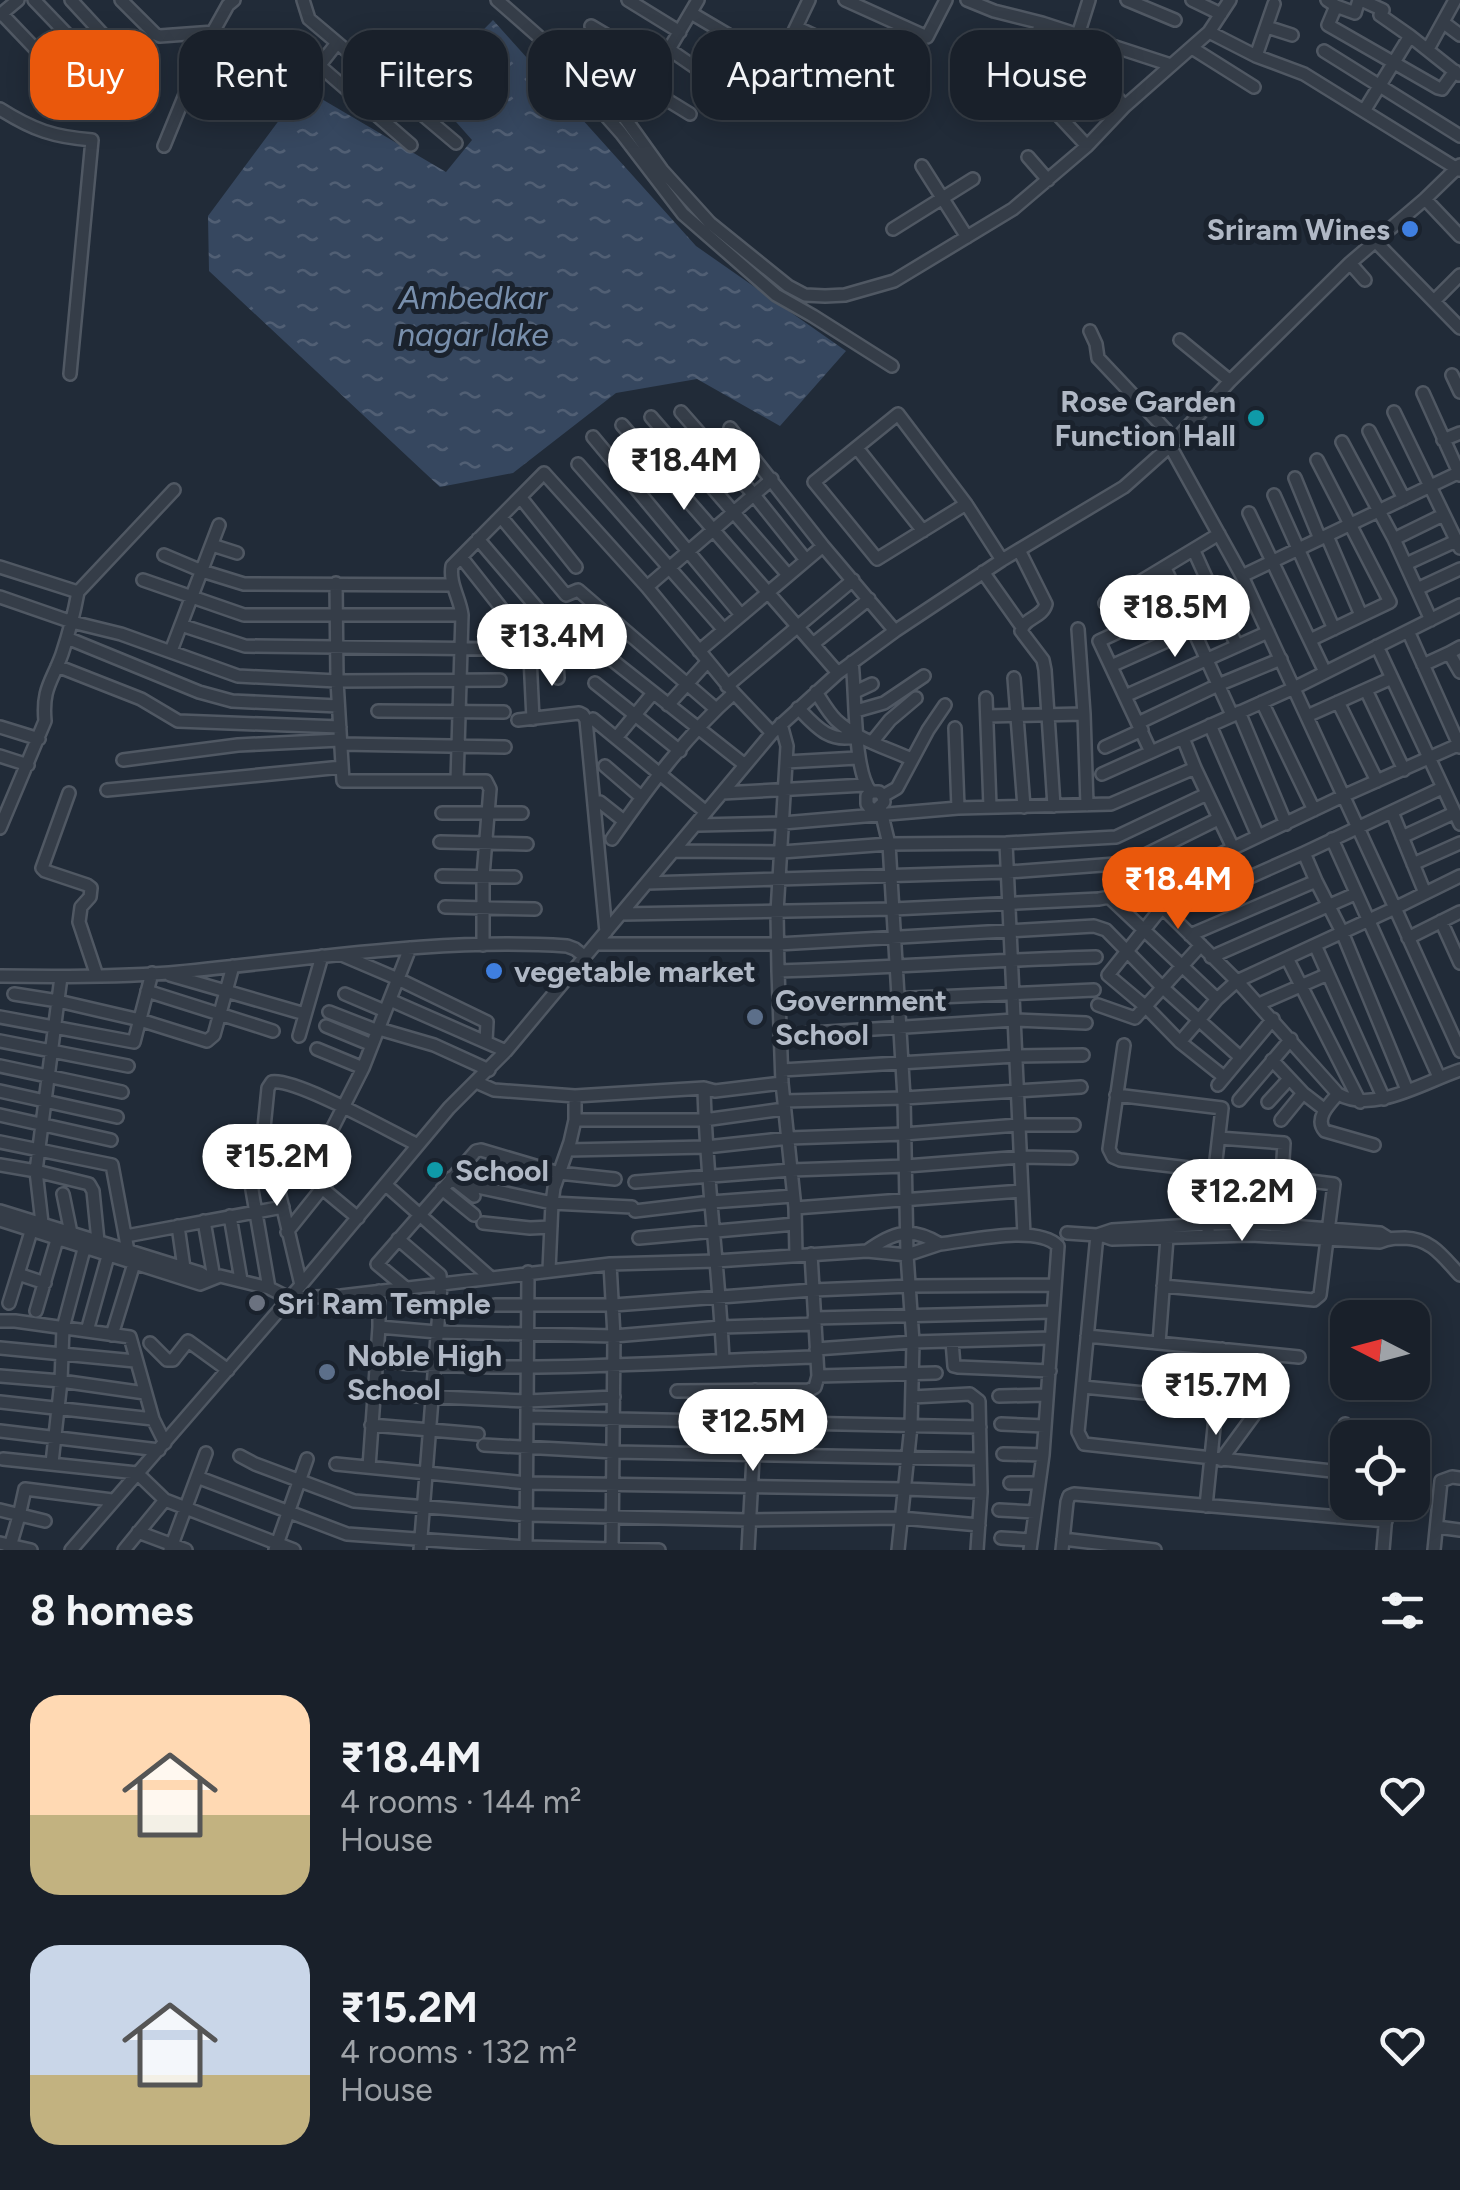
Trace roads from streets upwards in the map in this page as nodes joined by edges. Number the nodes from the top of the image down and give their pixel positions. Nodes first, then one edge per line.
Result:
1 (34, 0) edge
2 (71, 0) edge
3 (121, 0) edge
4 (234, 0) edge
5 (303, 0) edge
6 (488, 0) edge
7 (496, 0) edge
8 (628, 0) edge
9 (698, 0) edge
10 (810, 0) edge
11 (846, 0) edge
12 (946, 0) edge
13 (967, 0) edge
14 (1090, 0) edge
15 (1127, 0) edge
16 (1230, 0) edge
17 (1360, 0) edge
18 (1455, 0) edge
19 (1195, 1) edge
20 (1332, 3) edge
21 (1274, 4) dead end
22 (5, 8) edge
23 (691, 14) junction
24 (1221, 14) junction
25 (1175, 20) dead end
26 (1042, 23) junction
27 (1444, 23) junction
28 (592, 26) dead end
29 (1267, 27) junction
30 (798, 28) joint
31 (63, 30) edge
32 (99, 30) edge
33 (215, 30) edge
34 (599, 30) edge
35 (719, 30) edge
36 (802, 30) edge
37 (1038, 30) edge
38 (1060, 30) edge
39 (1080, 30) edge
40 (680, 32) junction
41 (1208, 32) junction
42 (179, 35) edge
43 (1292, 35) dead end
44 (1460, 35) edge
45 (1410, 36) junction
46 (30, 37) edge
47 (337, 43) junction
48 (672, 46) edge
49 (343, 48) edge
50 (1192, 48) junction
51 (1122, 49) edge
52 (1428, 49) junction
53 (1324, 51) dead end
54 (1256, 56) junction
55 (1393, 61) junction
56 (323, 62) edge
57 (1171, 65) junction
58 (323, 69) edge
59 (1458, 73) edge
60 (343, 86) edge
61 (1378, 86) junction
62 (1254, 87) dead end
63 (672, 103) edge
64 (1122, 103) edge
65 (1125, 106) junction
66 (0, 109) edge
67 (179, 109) edge
68 (1364, 111) junction
69 (690, 114) dead end
70 (382, 120) edge
71 (427, 120) edge
72 (1063, 120) edge
73 (627, 121) joint
74 (1460, 136) edge
75 (456, 144) dead end
76 (411, 145) dead end
77 (164, 146) dead end
78 (1087, 146) junction
79 (1028, 157) dead end
80 (922, 166) dead end
81 (1459, 168) edge
82 (973, 179) dead end
83 (1048, 180) junction
84 (942, 198) junction
85 (1425, 198) junction
86 (893, 228) dead end
87 (1460, 236) edge
88 (967, 237) junction
89 (1375, 241) junction
90 (1350, 263) junction
91 (1460, 275) edge
92 (1365, 280) dead end
93 (1434, 301) junction
94 (1460, 328) edge
95 (1090, 331) dead end
96 (1180, 340) dead end
97 (892, 366) dead end
98 (70, 374) dead end
99 (1452, 375) dead end
100 (1230, 381) junction
101 (1460, 392) edge
102 (1423, 393) dead end
103 (680, 412) dead end
104 (1394, 412) dead end
105 (652, 417) dead end
106 (622, 425) dead end
107 (730, 428) dead end
108 (1369, 431) dead end
109 (1460, 433) edge
110 (593, 437) dead end
111 (1444, 440) junction
112 (1342, 442) dead end
113 (1170, 446) junction
114 (857, 448) junction
115 (1317, 460) dead end
116 (578, 464) dead end
117 (1460, 473) edge
118 (1295, 478) dead end
119 (772, 479) junction
120 (1430, 486) junction
121 (174, 490) dead end
122 (754, 495) junction
123 (1274, 496) dead end
124 (521, 498) junction
125 (1404, 499) junction
126 (966, 504) junction
127 (1378, 510) junction
128 (733, 514) junction
129 (1248, 514) dead end
130 (1443, 515) junction
131 (501, 517) junction
132 (1351, 524) junction
133 (219, 525) dead end
134 (713, 531) junction
135 (922, 531) junction
136 (1219, 534) junction
137 (1324, 538) junction
138 (1394, 539) junction
139 (478, 540) junction
140 (1458, 544) edge
141 (212, 545) junction
142 (823, 546) junction
143 (1019, 550) junction
144 (1194, 551) junction
145 (1298, 551) junction
146 (690, 552) junction
147 (237, 553) dead end
148 (164, 555) dead end
149 (460, 557) junction
150 (806, 560) junction
151 (1002, 560) junction
152 (1272, 562) junction
153 (1406, 564) junction
154 (0, 567) edge
155 (576, 567) dead end
156 (1164, 568) junction
157 (670, 569) junction
158 (1460, 569) edge
159 (202, 571) junction
160 (983, 572) junction
161 (788, 575) junction
162 (1242, 576) junction
163 (142, 580) dead end
164 (854, 580) junction
165 (336, 584) junction
166 (452, 585) junction
167 (647, 587) junction
168 (1417, 589) junction
169 (78, 592) junction
170 (768, 594) junction
171 (0, 598) edge
172 (192, 598) junction
173 (869, 599) junction
174 (1105, 603) dead end
175 (1181, 604) junction
176 (1460, 606) edge
177 (462, 615) junction
178 (742, 615) junction
179 (1362, 615) junction
180 (337, 616) junction
181 (544, 616) dead end
182 (1223, 616) junction
183 (1431, 620) junction
184 (72, 622) junction
185 (181, 624) junction
186 (797, 626) junction
187 (1022, 626) junction
188 (517, 628) dead end
189 (1078, 629) dead end
190 (1334, 629) junction
191 (724, 630) junction
192 (895, 630) junction
193 (1193, 630) junction
194 (1408, 631) junction
195 (1268, 632) junction
196 (67, 638) junction
197 (1310, 640) junction
198 (813, 644) junction
199 (1237, 646) junction
200 (1377, 646) junction
201 (462, 647) junction
202 (337, 648) junction
203 (502, 649) dead end
204 (1454, 650) edge
205 (171, 651) junction
206 (556, 651) junction
207 (703, 656) junction
208 (1206, 659) junction
209 (1280, 659) junction
210 (852, 662) junction
211 (1423, 665) junction
212 (58, 666) junction
213 (1111, 666) junction
214 (1324, 672) junction
215 (1460, 672) edge
216 (838, 673) junction
217 (924, 676) dead end
218 (558, 678) dead end
219 (1014, 678) dead end
220 (1392, 678) junction
221 (461, 680) junction
222 (500, 680) dead end
223 (337, 681) junction
224 (595, 682) dead end
225 (687, 684) junction
226 (872, 684) dead end
227 (1218, 685) junction
228 (1294, 688) junction
229 (731, 689) junction
230 (1366, 690) junction
231 (816, 692) junction
232 (856, 692) junction
233 (653, 693) junction
234 (1125, 696) junction
235 (916, 698) dead end
236 (986, 698) dead end
237 (1262, 702) junction
238 (1338, 702) junction
239 (668, 704) junction
240 (945, 705) dead end
241 (338, 706) junction
242 (716, 708) junction
243 (798, 708) junction
244 (378, 711) dead end
245 (856, 711) junction
246 (504, 712) dead end
247 (458, 713) junction
248 (635, 714) junction
249 (1050, 714) junction
250 (1084, 714) junction
251 (1235, 714) junction
252 (1017, 715) junction
253 (987, 716) junction
254 (1306, 716) junction
255 (534, 718) junction
256 (518, 720) dead end
257 (594, 720) dead end
258 (1210, 725) junction
259 (1140, 726) junction
260 (0, 727) edge
261 (698, 728) junction
262 (955, 728) dead end
263 (777, 729) junction
264 (858, 736) junction
265 (340, 737) junction
266 (39, 738) junction
267 (616, 738) junction
268 (1182, 738) junction
269 (873, 742) junction
270 (1460, 745) edge
271 (457, 746) junction
272 (505, 747) dead end
273 (1105, 747) dead end
274 (680, 751) junction
275 (1151, 752) junction
276 (0, 756) edge
277 (857, 758) junction
278 (1430, 758) junction
279 (124, 760) dead end
280 (911, 760) junction
281 (786, 762) junction
282 (745, 764) junction
283 (28, 765) junction
284 (605, 766) dead end
285 (342, 767) junction
286 (1194, 768) junction
287 (1404, 770) junction
288 (660, 774) junction
289 (1102, 774) dead end
290 (457, 781) junction
291 (1377, 782) junction
292 (1442, 788) junction
293 (107, 790) dead end
294 (786, 791) junction
295 (69, 793) dead end
296 (722, 793) junction
297 (1206, 794) junction
298 (1343, 796) junction
299 (641, 798) junction
300 (876, 799) junction
301 (600, 802) dead end
302 (1088, 805) junction
303 (1024, 806) junction
304 (1054, 806) junction
305 (958, 808) junction
306 (990, 808) junction
307 (1314, 810) junction
308 (442, 812) dead end
309 (706, 812) junction
310 (1392, 812) junction
311 (489, 813) junction
312 (522, 813) dead end
313 (1457, 818) edge
314 (1218, 819) junction
315 (624, 821) junction
316 (783, 823) junction
317 (698, 824) junction
318 (1286, 824) junction
319 (1358, 826) junction
320 (0, 828) edge
321 (1258, 836) junction
322 (1402, 837) junction
323 (612, 839) dead end
324 (1332, 839) junction
325 (440, 842) dead end
326 (1006, 843) junction
327 (1460, 843) edge
328 (486, 844) junction
329 (527, 844) dead end
330 (889, 844) junction
331 (1233, 848) junction
332 (674, 851) junction
333 (782, 852) junction
334 (1304, 853) junction
335 (1413, 864) junction
336 (1008, 872) junction
337 (442, 876) dead end
338 (483, 876) junction
339 (891, 876) junction
340 (1460, 876) edge
341 (515, 877) dead end
342 (780, 881) junction
343 (1316, 881) junction
344 (647, 883) junction
345 (1145, 890) junction
346 (1356, 894) junction
347 (1425, 894) junction
348 (1110, 896) junction
349 (1009, 903) junction
350 (1330, 905) junction
351 (445, 908) dead end
352 (893, 908) junction
353 (1395, 908) junction
354 (482, 909) junction
355 (535, 909) dead end
356 (1166, 910) junction
357 (777, 912) junction
358 (1460, 912) edge
359 (622, 914) junction
360 (1370, 920) junction
361 (1441, 922) junction
362 (1145, 928) junction
363 (606, 932) junction
364 (1010, 932) junction
365 (1342, 932) junction
366 (1190, 935) junction
367 (894, 938) junction
368 (1408, 938) junction
369 (597, 944) junction
370 (778, 944) junction
371 (483, 945) junction
372 (1314, 945) junction
373 (1200, 946) junction
374 (410, 948) junction
375 (1127, 951) junction
376 (340, 954) junction
377 (322, 956) junction
378 (586, 956) junction
379 (1096, 957) dead end
380 (1211, 957) junction
381 (1287, 958) junction
382 (1012, 959) junction
383 (1460, 963) edge
384 (1181, 965) junction
385 (233, 966) junction
386 (896, 968) junction
387 (778, 971) junction
388 (158, 973) junction
389 (1328, 974) junction
390 (0, 976) edge
391 (96, 976) junction
392 (61, 977) junction
393 (398, 978) junction
394 (1237, 981) junction
395 (1301, 986) junction
396 (1162, 987) junction
397 (1094, 990) dead end
398 (147, 991) junction
399 (225, 992) junction
400 (1013, 992) junction
401 (14, 994) dead end
402 (346, 994) dead end
403 (898, 999) junction
404 (1217, 999) junction
405 (58, 1001) junction
406 (780, 1004) junction
407 (1258, 1004) junction
408 (388, 1005) junction
409 (1098, 1005) dead end
410 (1146, 1007) junction
411 (219, 1012) junction
412 (305, 1014) junction
413 (0, 1017) edge
414 (1272, 1019) junction
415 (140, 1020) junction
416 (1014, 1020) junction
417 (1199, 1020) junction
418 (1086, 1023) dead end
419 (56, 1027) junction
420 (900, 1028) junction
421 (273, 1030) dead end
422 (378, 1030) junction
423 (781, 1035) junction
424 (298, 1036) dead end
425 (1291, 1039) junction
426 (0, 1041) edge
427 (486, 1041) junction
428 (1180, 1042) junction
429 (1124, 1045) dead end
430 (372, 1046) junction
431 (317, 1048) dead end
432 (51, 1050) junction
433 (506, 1051) junction
434 (1460, 1051) edge
435 (1083, 1055) dead end
436 (1016, 1056) junction
437 (1240, 1057) junction
438 (1272, 1060) junction
439 (902, 1062) junction
440 (0, 1066) edge
441 (128, 1066) dead end
442 (363, 1068) junction
443 (489, 1070) junction
444 (1460, 1070) edge
445 (48, 1075) junction
446 (782, 1076) junction
447 (1439, 1077) junction
448 (1289, 1078) junction
449 (476, 1082) junction
450 (704, 1088) junction
451 (1081, 1088) dead end
452 (0, 1090) edge
453 (1018, 1090) junction
454 (1407, 1090) junction
455 (122, 1092) dead end
456 (1303, 1093) junction
457 (1338, 1094) junction
458 (1116, 1095) junction
459 (575, 1096) junction
460 (904, 1098) junction
461 (1384, 1099) junction
462 (1239, 1100) dead end
463 (44, 1102) junction
464 (1268, 1102) dead end
465 (1360, 1102) junction
466 (784, 1105) junction
467 (344, 1108) junction
468 (1325, 1110) junction
469 (0, 1115) edge
470 (117, 1117) dead end
471 (575, 1120) junction
472 (704, 1120) junction
473 (1280, 1120) dead end
474 (41, 1124) junction
475 (1020, 1125) junction
476 (1074, 1125) dead end
477 (904, 1134) junction
478 (243, 1138) dead end
479 (788, 1138) junction
480 (1220, 1138) junction
481 (111, 1140) dead end
482 (0, 1142) edge
483 (269, 1144) junction
484 (418, 1145) junction
485 (1374, 1145) dead end
486 (706, 1147) junction
487 (39, 1148) junction
488 (568, 1150) junction
489 (1020, 1157) junction
490 (1071, 1158) dead end
491 (0, 1165) edge
492 (906, 1166) junction
493 (791, 1170) junction
494 (36, 1171) junction
495 (1216, 1171) junction
496 (559, 1174) junction
497 (708, 1177) junction
498 (451, 1178) junction
499 (615, 1180) dead end
500 (635, 1182) dead end
501 (386, 1185) junction
502 (322, 1186) junction
503 (442, 1189) junction
504 (1022, 1191) junction
505 (63, 1194) dead end
506 (907, 1200) junction
507 (552, 1202) junction
508 (711, 1202) junction
509 (794, 1202) junction
510 (283, 1207) junction
511 (0, 1211) edge
512 (256, 1212) junction
513 (420, 1214) junction
514 (230, 1216) junction
515 (358, 1218) junction
516 (0, 1220) edge
517 (204, 1222) junction
518 (796, 1224) junction
519 (36, 1225) junction
520 (178, 1226) junction
521 (551, 1227) junction
522 (1208, 1230) junction
523 (287, 1232) junction
524 (714, 1232) junction
525 (1067, 1232) dead end
526 (63, 1233) junction
527 (908, 1233) junction
528 (1328, 1233) junction
529 (1024, 1234) junction
530 (1099, 1234) junction
531 (126, 1236) junction
532 (398, 1238) junction
533 (640, 1238) dead end
534 (1167, 1238) junction
535 (940, 1244) junction
536 (98, 1245) junction
537 (867, 1251) junction
538 (810, 1254) junction
539 (796, 1255) junction
540 (907, 1255) junction
541 (133, 1256) junction
542 (1445, 1259) junction
543 (716, 1260) junction
544 (1460, 1260) edge
545 (610, 1264) junction
546 (184, 1268) junction
547 (550, 1270) junction
548 (528, 1272) junction
549 (18, 1274) junction
550 (1460, 1275) edge
551 (212, 1278) junction
552 (490, 1278) junction
553 (241, 1280) junction
554 (45, 1283) junction
555 (301, 1285) junction
556 (1055, 1285) junction
557 (440, 1286) junction
558 (910, 1286) junction
559 (1163, 1286) junction
560 (269, 1288) junction
561 (407, 1289) junction
562 (813, 1290) junction
563 (379, 1291) junction
564 (289, 1298) junction
565 (720, 1298) junction
566 (9, 1303) dead end
567 (494, 1305) dead end
568 (528, 1305) junction
569 (614, 1305) junction
570 (36, 1311) dead end
571 (1053, 1312) junction
572 (911, 1315) junction
573 (0, 1321) edge
574 (814, 1321) junction
575 (379, 1327) junction
576 (722, 1327) junction
577 (63, 1328) junction
578 (88, 1332) junction
579 (437, 1332) junction
580 (112, 1335) junction
581 (528, 1335) junction
582 (614, 1336) junction
583 (1087, 1336) junction
584 (1051, 1338) junction
585 (952, 1340) junction
586 (150, 1342) dead end
587 (912, 1342) junction
588 (1158, 1343) junction
589 (0, 1348) edge
590 (1222, 1349) junction
591 (816, 1353) junction
592 (62, 1354) junction
593 (1299, 1357) dead end
594 (375, 1360) junction
595 (723, 1360) junction
596 (135, 1361) junction
597 (614, 1365) junction
598 (434, 1366) junction
599 (528, 1366) junction
600 (228, 1370) junction
601 (1050, 1371) junction
602 (936, 1372) dead end
603 (912, 1373) junction
604 (0, 1376) edge
605 (818, 1376) junction
606 (60, 1381) junction
607 (1082, 1387) junction
608 (1273, 1388) dead end
609 (677, 1390) dead end
610 (754, 1390) junction
611 (145, 1393) junction
612 (373, 1394) junction
613 (1000, 1396) dead end
614 (1047, 1396) junction
615 (432, 1397) junction
616 (912, 1397) junction
617 (614, 1398) junction
618 (1216, 1400) junction
619 (527, 1401) junction
620 (0, 1402) edge
621 (58, 1408) junction
622 (527, 1417) junction
623 (614, 1418) junction
624 (153, 1419) junction
625 (755, 1420) junction
626 (1001, 1424) dead end
627 (371, 1425) junction
628 (911, 1426) junction
629 (1045, 1426) junction
630 (980, 1427) junction
631 (429, 1429) junction
632 (0, 1431) edge
633 (55, 1436) junction
634 (162, 1447) junction
635 (527, 1448) junction
636 (614, 1452) junction
637 (206, 1453) dead end
638 (754, 1453) junction
639 (1002, 1454) dead end
640 (1042, 1455) junction
641 (240, 1456) dead end
642 (907, 1458) junction
643 (3, 1459) dead end
644 (308, 1459) dead end
645 (980, 1459) junction
646 (1216, 1459) junction
647 (52, 1463) junction
648 (336, 1464) dead end
649 (368, 1468) junction
650 (1330, 1471) edge
651 (426, 1473) junction
652 (137, 1474) junction
653 (196, 1478) junction
654 (1460, 1478) edge
655 (299, 1482) junction
656 (1010, 1482) dead end
657 (1039, 1482) junction
658 (527, 1483) junction
659 (613, 1484) junction
660 (752, 1486) junction
661 (904, 1489) junction
662 (981, 1492) junction
663 (112, 1500) junction
664 (165, 1500) junction
665 (423, 1506) junction
666 (1206, 1506) junction
667 (185, 1508) junction
668 (0, 1510) edge
669 (999, 1510) dead end
670 (1035, 1512) junction
671 (289, 1513) junction
672 (526, 1514) junction
673 (20, 1516) junction
674 (1330, 1516) edge
675 (612, 1517) junction
676 (901, 1518) junction
677 (748, 1520) junction
678 (1367, 1520) edge
679 (44, 1522) dead end
680 (1386, 1522) joint
681 (979, 1526) junction
682 (1436, 1527) junction
683 (1460, 1530) edge
684 (138, 1532) junction
685 (1001, 1538) dead end
686 (1063, 1544) edge
687 (420, 1545) edge
688 (1030, 1545) edge
689 (6, 1546) edge
690 (171, 1547) edge
691 (276, 1547) edge
692 (526, 1548) edge
693 (612, 1549) edge
694 (30, 1550) edge
695 (70, 1550) edge
696 (124, 1550) edge
697 (186, 1550) edge
698 (294, 1550) edge
699 (659, 1550) edge
700 (748, 1550) edge
701 (887, 1550) edge
702 (899, 1550) edge
703 (977, 1550) edge
704 (1155, 1550) edge
705 (1383, 1550) edge
706 (1434, 1550) edge

1 - 31 street
2 - 32 street
3 - 42 street
4 - 33 street
5 - 47 street
6 - 97 street
7 - 73 street
8 - 40 street
9 - 23 street
10 - 30 street
11 - 12 street
13 - 26 street
14 - 39 street
15 - 25 street
16 - 24 street
17 - 20 street
17 - 45 street
18 - 27 street
19 - 24 street
20 - 55 street
21 - 29 street
22 - 46 street
23 - 35 street
23 - 40 street
24 - 41 street
26 - 37 street
26 - 38 street
27 - 44 street
27 - 52 street
28 - 34 street
29 - 43 street
29 - 54 street
30 - 36 street
40 - 48 street
41 - 50 street
41 - 54 street
45 - 52 street
45 - 55 street
47 - 49 street
47 - 56 street
50 - 57 street
50 - 62 street
51 - 57 street
52 - 59 street
53 - 61 street
54 - 68 street
55 - 59 street
55 - 61 street
57 - 65 street
58 - 60 street
61 - 68 street
61 - 74 street
63 - 69 street
64 - 65 street
65 - 78 street
66 - 98 street
67 - 77 street
68 - 81 street
70 - 76 street
71 - 75 street
72 - 78 street
73 - 88 street
78 - 83 street
79 - 83 street
80 - 84 street
81 - 85 street
82 - 84 street
83 - 88 street
84 - 86 street
84 - 88 street
85 - 87 street
85 - 89 street
89 - 90 street
89 - 93 street
90 - 92 street
90 - 100 street
91 - 93 street
93 - 94 street
95 - 113 street
96 - 100 street
99 - 101 street
100 - 113 street
102 - 111 street
103 - 122 street
104 - 120 street
105 - 128 street
106 - 134 street
107 - 119 street
108 - 125 street
109 - 111 street
110 - 146 street
111 - 117 street
112 - 127 street
113 - 136 street
113 - 143 street
114 - 126 street
114 - 135 street
114 - 135 street
115 - 132 street
116 - 157 street
117 - 120 street
118 - 137 street
119 - 122 street
119 - 142 street
120 - 125 street
120 - 130 street
121 - 169 street
122 - 128 street
122 - 150 street
123 - 145 street
124 - 131 street
124 - 155 street
124 - 167 street
125 - 127 street
126 - 135 street
126 - 151 street
127 - 132 street
127 - 138 street
128 - 134 street
128 - 161 street
129 - 152 street
130 - 138 street
130 - 140 street
131 - 139 street
131 - 225 street
132 - 137 street
132 - 179 street
133 - 141 street
134 - 146 street
134 - 170 street
136 - 144 street
136 - 162 street
137 - 145 street
137 - 179 street
138 - 153 street
139 - 149 street
139 - 181 street
140 - 153 street
141 - 147 street
141 - 159 street
142 - 150 street
142 - 164 street
143 - 151 street
143 - 187 street
144 - 156 street
144 - 182 street
145 - 152 street
145 - 190 street
146 - 157 street
146 - 178 street
148 - 159 street
149 - 166 street
149 - 188 street
150 - 161 street
151 - 160 street
152 - 162 street
152 - 197 street
153 - 168 street
154 - 169 street
156 - 174 street
156 - 175 street
157 - 167 street
157 - 191 street
158 - 168 street
159 - 165 street
159 - 172 street
160 - 187 street
160 - 192 street
161 - 170 street
162 - 195 street
163 - 172 street
164 - 173 street
164 - 186 street
165 - 166 street
165 - 180 street
166 - 177 street
167 - 207 street
168 - 183 street
169 - 184 street
170 - 178 street
170 - 186 street
171 - 184 street
172 - 180 street
172 - 185 street
173 - 192 street
173 - 198 street
175 - 193 street
175 - 213 street
176 - 183 street
177 - 180 street
177 - 201 street
178 - 191 street
179 - 190 street
180 - 202 street
182 - 193 street
182 - 199 street
183 - 194 street
184 - 196 street
184 - 205 street
185 - 202 street
185 - 205 street
186 - 198 street
186 - 229 street
187 - 249 street
189 - 250 street
190 - 197 street
191 - 207 street
192 - 210 street
193 - 208 street
193 - 213 street
194 - 200 street
194 - 211 street
195 - 199 street
195 - 209 street
196 - 212 street
196 - 241 street
197 - 214 street
198 - 216 street
199 - 208 street
200 - 214 street
200 - 220 street
201 - 202 street
201 - 203 street
201 - 221 street
202 - 223 street
204 - 211 street
204 - 215 street
205 - 223 street
206 - 218 street
206 - 233 street
206 - 255 street
207 - 225 street
207 - 229 street
208 - 227 street
208 - 234 street
209 - 227 street
209 - 228 street
210 - 216 street
210 - 232 street
211 - 270 street
212 - 265 street
212 - 266 street
213 - 234 street
214 - 228 street
216 - 231 street
217 - 245 street
219 - 252 street
220 - 230 street
220 - 278 street
221 - 222 street
221 - 223 street
221 - 247 street
223 - 241 street
224 - 248 street
225 - 239 street
225 - 242 street
226 - 232 street
227 - 251 street
227 - 259 street
228 - 237 street
228 - 254 street
229 - 242 street
229 - 263 street
230 - 238 street
230 - 287 street
231 - 243 street
231 - 264 street
232 - 245 street
233 - 239 street
233 - 248 street
234 - 259 street
235 - 269 street
236 - 253 street
237 - 251 street
237 - 307 street
238 - 254 street
238 - 291 street
239 - 261 street
240 - 280 street
241 - 265 street
242 - 261 street
243 - 263 street
243 - 264 street
244 - 247 street
245 - 264 street
246 - 247 street
247 - 271 street
248 - 267 street
248 - 274 street
249 - 250 street
249 - 252 street
249 - 304 street
250 - 302 street
251 - 258 street
251 - 318 street
252 - 253 street
252 - 303 street
253 - 306 street
254 - 298 street
255 - 256 street
255 - 363 street
257 - 267 street
258 - 268 street
258 - 321 street
259 - 273 street
259 - 275 street
260 - 266 street
261 - 274 street
261 - 282 street
262 - 305 street
263 - 281 street
263 - 282 street
264 - 269 street
264 - 277 street
265 - 271 street
265 - 279 street
265 - 285 street
266 - 283 street
267 - 288 street
268 - 275 street
268 - 286 street
269 - 280 street
270 - 278 street
271 - 272 street
271 - 290 street
274 - 288 street
275 - 289 street
276 - 283 street
277 - 281 street
277 - 300 street
278 - 287 street
278 - 292 street
280 - 300 street
281 - 294 street
282 - 296 street
283 - 320 street
284 - 299 street
285 - 290 street
285 - 293 street
286 - 297 street
286 - 302 street
287 - 291 street
288 - 299 street
288 - 309 street
290 - 311 street
291 - 298 street
292 - 310 street
292 - 313 street
294 - 296 street
294 - 300 street
294 - 316 street
295 - 391 street
296 - 309 street
297 - 314 street
297 - 326 street
298 - 307 street
298 - 319 street
299 - 315 street
300 - 305 street
300 - 316 street
300 - 330 street
301 - 315 street
302 - 304 street
303 - 304 street
303 - 306 street
305 - 306 street
307 - 318 street
308 - 311 street
309 - 317 street
310 - 319 street
310 - 322 street
311 - 312 street
311 - 328 street
313 - 322 street
314 - 331 street
314 - 336 street
315 - 323 street
316 - 317 street
316 - 333 street
317 - 332 street
318 - 321 street
319 - 324 street
319 - 353 street
321 - 331 street
322 - 335 street
324 - 334 street
324 - 346 street
325 - 328 street
326 - 330 street
326 - 336 street
327 - 335 street
328 - 329 street
328 - 338 street
330 - 333 street
330 - 339 street
331 - 345 street
332 - 333 street
332 - 344 street
333 - 342 street
334 - 343 street
334 - 356 street
335 - 347 street
336 - 339 street
336 - 349 street
337 - 338 street
338 - 341 street
338 - 354 street
339 - 342 street
339 - 352 street
340 - 347 street
342 - 344 street
342 - 357 street
343 - 350 street
343 - 366 street
344 - 359 street
345 - 348 street
345 - 356 street
346 - 350 street
346 - 360 street
347 - 353 street
348 - 349 street
348 - 362 street
349 - 352 street
349 - 364 street
350 - 365 street
350 - 380 street
351 - 354 street
352 - 357 street
352 - 367 street
353 - 360 street
353 - 368 street
354 - 355 street
354 - 371 street
356 - 362 street
356 - 366 street
357 - 359 street
357 - 370 street
358 - 361 street
359 - 363 street
360 - 365 street
360 - 447 street
361 - 368 street
361 - 383 street
362 - 375 street
362 - 384 street
363 - 369 street
364 - 367 street
364 - 375 street
364 - 382 street
365 - 372 street
365 - 454 street
366 - 373 street
367 - 370 street
367 - 386 street
368 - 434 street
369 - 370 street
369 - 378 street
370 - 387 street
371 - 374 street
371 - 378 street
372 - 381 street
372 - 389 street
373 - 380 street
373 - 384 street
374 - 376 street
374 - 393 street
375 - 396 street
375 - 410 street
376 - 377 street
376 - 393 street
377 - 385 street
377 - 412 street
378 - 433 street
379 - 382 street
380 - 394 street
381 - 394 street
381 - 395 street
382 - 386 street
382 - 400 street
384 - 396 street
384 - 404 street
385 - 388 street
385 - 399 street
386 - 387 street
386 - 403 street
387 - 406 street
388 - 391 street
388 - 398 street
388 - 399 street
389 - 395 street
389 - 461 street
390 - 392 street
391 - 392 street
392 - 405 street
393 - 408 street
393 - 427 street
394 - 404 street
394 - 407 street
395 - 407 street
395 - 465 street
396 - 410 street
396 - 417 street
397 - 400 street
398 - 411 street
398 - 415 street
399 - 411 street
399 - 412 street
400 - 403 street
400 - 416 street
401 - 405 street
402 - 408 street
403 - 406 street
403 - 420 street
404 - 417 street
405 - 415 street
405 - 419 street
406 - 423 street
407 - 414 street
408 - 422 street
408 - 427 street
409 - 410 street
410 - 428 street
411 - 415 street
411 - 421 street
412 - 424 street
413 - 419 street
414 - 425 street
414 - 437 street
415 - 419 street
416 - 418 street
416 - 420 street
416 - 436 street
417 - 428 street
417 - 437 street
419 - 432 street
420 - 423 street
420 - 439 street
422 - 430 street
422 - 430 street
422 - 443 street
423 - 446 street
425 - 438 street
425 - 457 street
426 - 432 street
427 - 433 street
428 - 437 street
429 - 458 street
430 - 442 street
431 - 442 street
432 - 441 street
432 - 445 street
433 - 443 street
435 - 436 street
436 - 439 street
436 - 453 street
438 - 448 street
438 - 462 street
439 - 446 street
439 - 460 street
440 - 445 street
442 - 467 street
443 - 449 street
444 - 447 street
445 - 455 street
445 - 463 street
446 - 450 street
446 - 466 street
447 - 454 street
448 - 456 street
448 - 464 street
449 - 459 street
449 - 484 street
450 - 459 street
450 - 472 street
451 - 453 street
452 - 463 street
453 - 460 street
453 - 475 street
454 - 461 street
456 - 468 street
456 - 473 street
457 - 465 street
457 - 468 street
458 - 480 street
458 - 495 street
459 - 471 street
460 - 466 street
460 - 477 street
461 - 465 street
463 - 470 street
463 - 474 street
466 - 472 street
466 - 479 street
467 - 483 street
467 - 484 street
467 - 502 street
468 - 485 street
469 - 474 street
471 - 472 street
471 - 488 street
472 - 486 street
474 - 481 street
474 - 487 street
475 - 476 street
475 - 477 street
475 - 489 street
477 - 479 street
477 - 492 street
478 - 512 street
479 - 486 street
479 - 493 street
480 - 495 street
480 - 528 street
482 - 487 street
483 - 502 street
483 - 510 street
484 - 501 street
486 - 488 street
486 - 497 street
487 - 494 street
487 - 531 street
488 - 496 street
489 - 490 street
489 - 492 street
489 - 504 street
491 - 494 street
492 - 493 street
492 - 506 street
493 - 497 street
493 - 509 street
494 - 519 street
494 - 536 street
495 - 522 street
496 - 498 street
496 - 499 street
496 - 507 street
497 - 500 street
497 - 508 street
498 - 503 street
498 - 507 street
501 - 513 street
501 - 515 street
502 - 515 street
502 - 523 street
503 - 513 street
503 - 521 street
504 - 506 street
504 - 529 street
505 - 526 street
506 - 509 street
506 - 527 street
507 - 508 street
507 - 521 street
508 - 509 street
508 - 524 street
509 - 518 street
510 - 512 street
510 - 523 street
511 - 519 street
512 - 514 street
512 - 560 street
513 - 532 street
513 - 552 street
514 - 517 street
514 - 553 street
515 - 555 street
516 - 519 street
517 - 520 street
517 - 551 street
518 - 524 street
518 - 539 street
519 - 526 street
519 - 549 street
520 - 531 street
520 - 546 street
521 - 547 street
522 - 528 street
522 - 530 street
522 - 534 street
523 - 555 street
524 - 533 street
524 - 543 street
525 - 530 street
526 - 536 street
526 - 554 street
527 - 535 street
527 - 537 street
527 - 540 street
528 - 542 street
528 - 559 street
529 - 535 street
529 - 556 street
530 - 534 street
530 - 583 street
531 - 541 street
532 - 557 street
532 - 561 street
534 - 559 street
535 - 540 street
536 - 541 street
536 - 577 street
536 - 578 street
537 - 538 street
537 - 540 street
538 - 539 street
538 - 562 street
539 - 543 street
540 - 558 street
541 - 546 street
541 - 551 street
541 - 580 street
542 - 544 street
542 - 550 street
543 - 545 street
543 - 565 street
545 - 547 street
545 - 569 street
546 - 551 street
547 - 548 street
548 - 552 street
548 - 568 street
549 - 554 street
549 - 566 street
551 - 553 street
552 - 557 street
553 - 560 street
554 - 570 street
555 - 564 street
556 - 558 street
556 - 571 street
557 - 561 street
557 - 579 street
558 - 562 street
558 - 572 street
559 - 588 street
560 - 564 street
561 - 563 street
562 - 565 street
562 - 574 street
563 - 564 street
563 - 575 street
564 - 600 street
565 - 569 street
565 - 576 street
567 - 568 street
568 - 569 street
568 - 581 street
569 - 582 street
571 - 572 street
571 - 584 street
572 - 574 street
572 - 587 street
573 - 577 street
574 - 576 street
574 - 591 street
575 - 579 street
575 - 594 street
576 - 582 street
576 - 595 street
577 - 578 street
577 - 592 street
578 - 580 street
579 - 581 street
579 - 598 street
580 - 596 street
581 - 582 street
581 - 599 street
582 - 597 street
583 - 588 street
583 - 607 street
584 - 585 street
584 - 601 street
585 - 587 street
585 - 601 street
586 - 600 street
587 - 591 street
587 - 603 street
588 - 590 street
589 - 592 street
590 - 593 street
590 - 618 street
591 - 595 street
591 - 605 street
592 - 596 street
592 - 606 street
594 - 598 street
594 - 612 street
595 - 597 street
596 - 611 street
597 - 599 street
597 - 617 street
598 - 599 street
598 - 615 street
599 - 619 street
600 - 634 street
601 - 614 street
602 - 603 street
603 - 605 street
603 - 616 street
604 - 606 street
605 - 610 street
606 - 611 street
606 - 621 street
607 - 618 street
607 - 646 street
608 - 646 street
609 - 610 street
610 - 625 street
611 - 624 street
612 - 615 street
612 - 627 street
613 - 614 street
614 - 629 street
615 - 619 street
615 - 631 street
616 - 628 street
616 - 630 street
617 - 619 street
617 - 623 street
618 - 646 street
619 - 622 street
620 - 621 street
621 - 624 street
621 - 633 street
622 - 623 street
622 - 635 street
623 - 625 street
623 - 636 street
624 - 634 street
625 - 628 street
625 - 638 street
626 - 629 street
627 - 631 street
627 - 649 street
628 - 630 street
628 - 642 street
629 - 640 street
630 - 645 street
631 - 635 street
631 - 651 street
632 - 633 street
633 - 634 street
633 - 647 street
634 - 652 street
635 - 636 street
635 - 658 street
636 - 638 street
636 - 659 street
637 - 653 street
638 - 642 street
638 - 660 street
639 - 640 street
640 - 657 street
641 - 655 street
642 - 645 street
642 - 661 street
643 - 647 street
644 - 655 street
645 - 662 street
646 - 650 street
646 - 666 street
647 - 652 street
648 - 649 street
649 - 651 street
651 - 658 street
651 - 665 street
652 - 663 street
652 - 664 street
653 - 667 street
653 - 671 street
654 - 682 street
655 - 665 street
655 - 671 street
656 - 657 street
657 - 670 street
658 - 659 street
658 - 672 street
659 - 660 street
659 - 675 street
660 - 661 street
660 - 677 street
661 - 662 street
661 - 676 street
662 - 681 street
663 - 673 street
663 - 695 street
664 - 667 street
664 - 684 street
665 - 672 street
665 - 687 street
666 - 674 street
666 - 686 street
667 - 690 street
667 - 691 street
668 - 673 street
669 - 670 street
670 - 688 street
671 - 687 street
671 - 691 street
672 - 675 street
672 - 692 street
673 - 679 street
673 - 689 street
675 - 677 street
675 - 693 street
676 - 677 street
676 - 681 street
676 - 702 street
677 - 700 street
678 - 680 street
680 - 705 street
681 - 703 street
682 - 683 street
682 - 706 street
684 - 690 street
684 - 696 street
685 - 688 street
686 - 704 street
687 - 692 street
689 - 694 street
690 - 697 street
691 - 698 street
692 - 693 street
693 - 699 street
701 - 702 street

